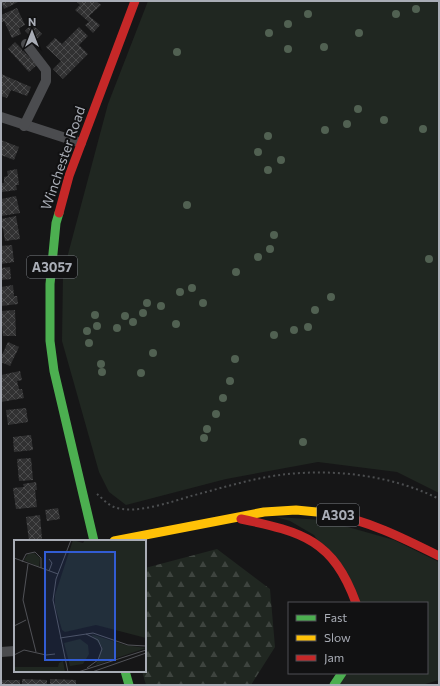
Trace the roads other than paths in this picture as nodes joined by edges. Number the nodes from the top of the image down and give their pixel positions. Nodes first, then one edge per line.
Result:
1 (135, 1) edge
2 (26, 44) dead end
3 (1, 117) edge
4 (24, 126) junction
5 (81, 142) junction
6 (231, 517) junction
7 (94, 540) edge
8 (118, 540) edge
9 (439, 556) edge
10 (356, 602) edge
11 (14, 651) edge
12 (1, 652) edge
13 (125, 672) edge
14 (341, 674) edge
15 (129, 685) edge
16 (334, 685) edge

1 - 5 main road, Winchester Road / A3057
2 - 4 street
3 - 4 street
4 - 5 street
5 - 7 main road, Winchester Road / A3057
6 - 8 main road, A303
6 - 9 main road, A303
6 - 10 main road, A303
11 - 12 street
13 - 15 main road
14 - 16 main road

